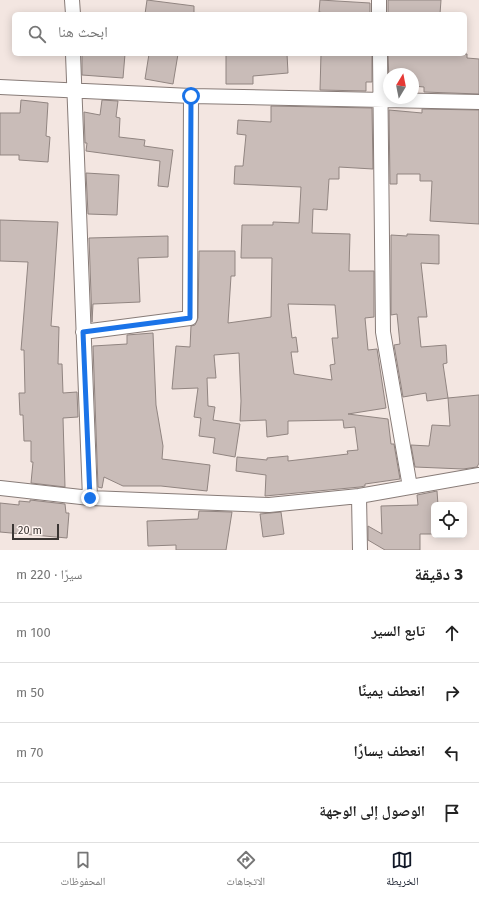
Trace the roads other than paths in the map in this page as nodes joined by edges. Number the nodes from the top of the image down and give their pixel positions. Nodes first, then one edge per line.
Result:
1 (72, 0) edge
2 (379, 0) edge
3 (72, 12) edge
4 (379, 12) edge
5 (73, 56) edge
6 (380, 56) edge
7 (0, 87) edge
8 (74, 90) junction
9 (191, 96) junction
10 (380, 101) junction
11 (479, 102) edge
12 (83, 332) junction
13 (479, 475) edge
14 (410, 487) junction
15 (0, 488) edge
16 (359, 496) junction
17 (90, 498) junction
18 (360, 550) edge

1 - 3 street
2 - 4 street
5 - 8 street
6 - 10 street
7 - 8 street
8 - 9 street
8 - 12 street
9 - 10 street
9 - 12 street
10 - 11 street
10 - 14 street
12 - 17 street
13 - 14 street
14 - 16 street
15 - 17 street
16 - 17 street
16 - 18 street

